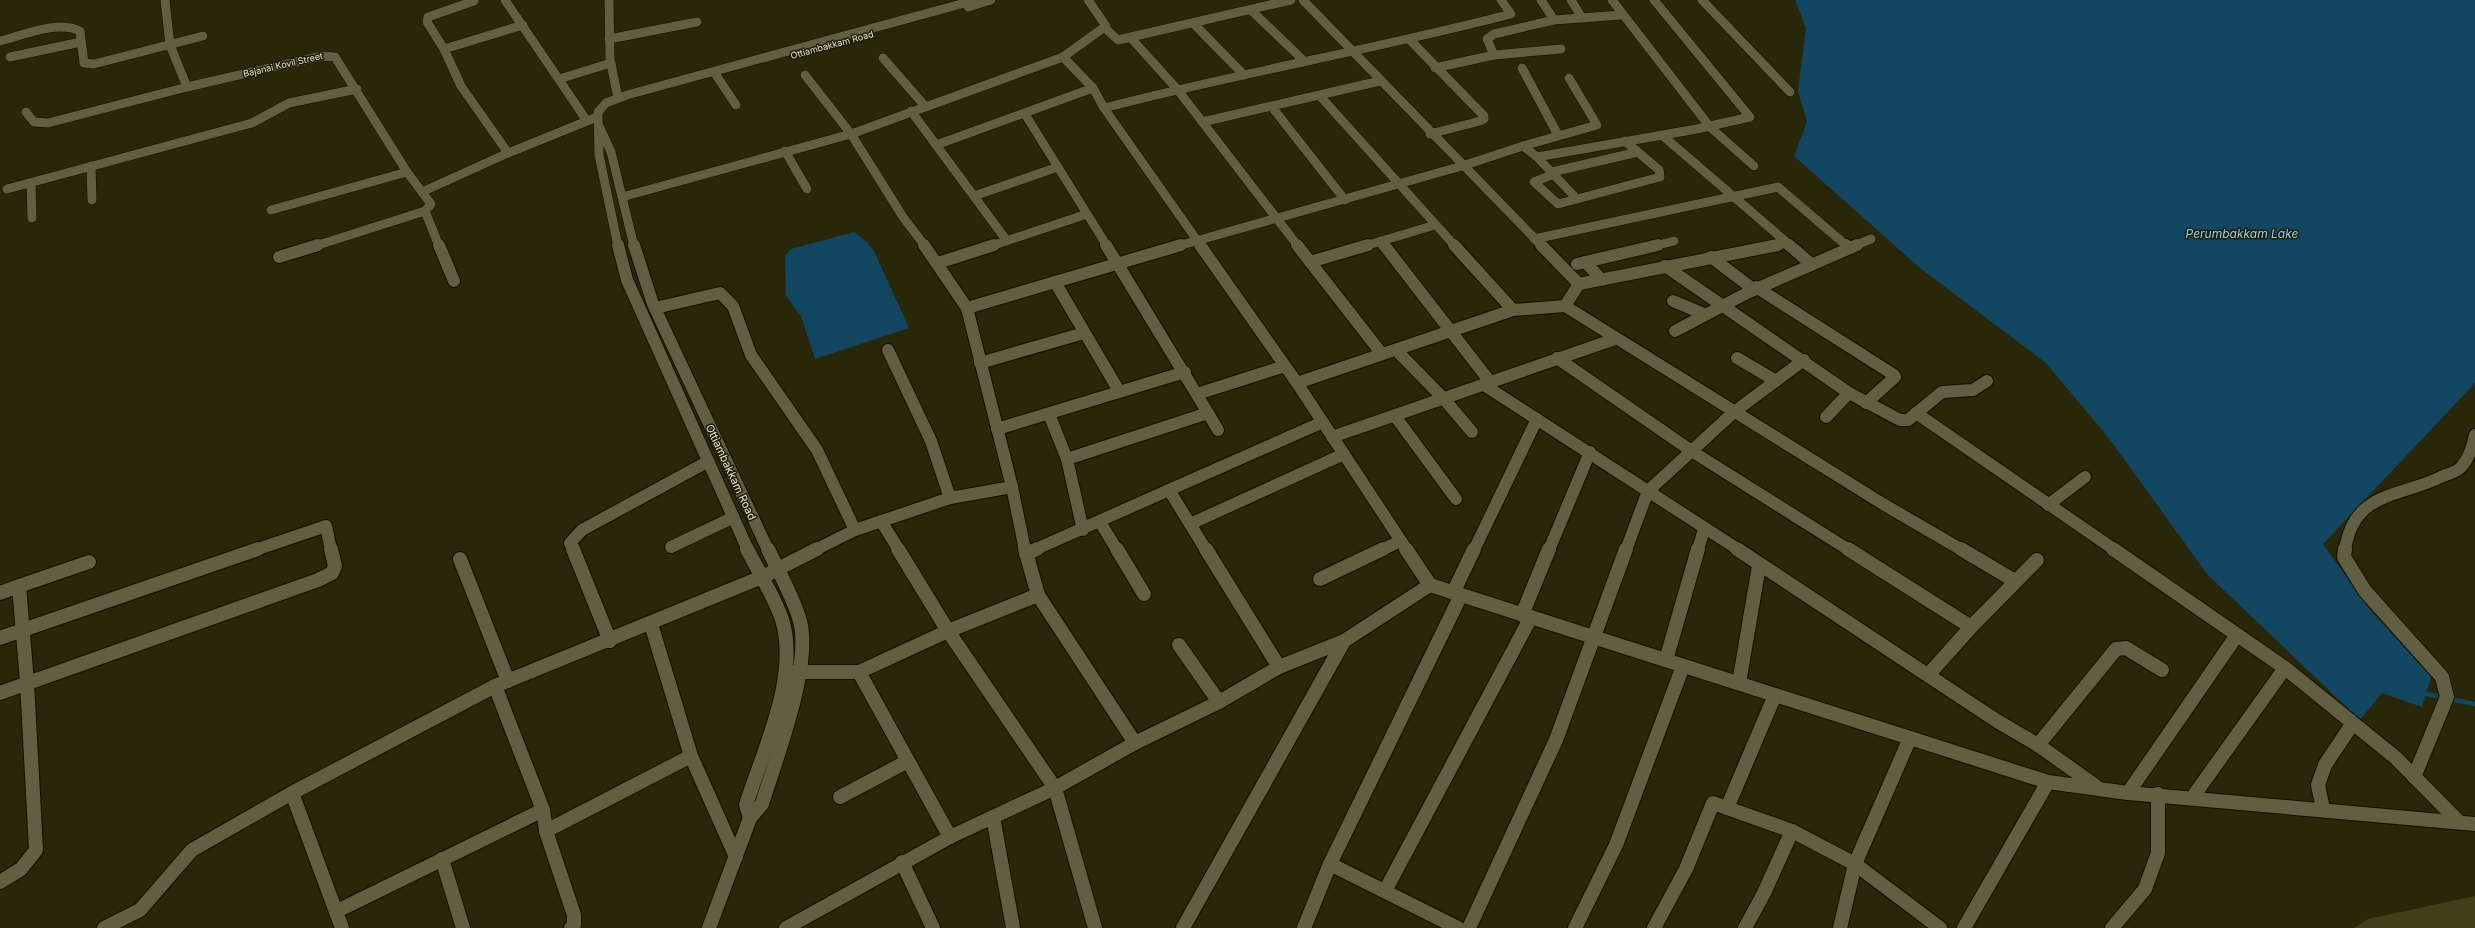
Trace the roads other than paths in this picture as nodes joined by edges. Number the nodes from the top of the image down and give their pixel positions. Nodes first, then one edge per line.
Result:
1 (165, 0) edge
2 (505, 0) edge
3 (609, 0) edge
4 (976, 0) edge
5 (991, 0) edge
6 (1088, 0) edge
7 (1249, 0) edge
8 (1291, 0) edge
9 (1303, 0) edge
10 (1501, 0) edge
11 (1541, 0) edge
12 (1571, 0) edge
13 (1612, 0) edge
14 (1654, 0) edge
15 (1702, 0) edge
16 (474, 1) edge
17 (1254, 9) junction
18 (1621, 14) junction
19 (1582, 18) junction
20 (1554, 20) junction
21 (697, 22) dead end
22 (1193, 24) junction
23 (523, 25) junction
24 (1104, 27) junction
25 (203, 36) dead end
26 (1131, 38) junction
27 (609, 39) junction
28 (1410, 40) junction
29 (0, 41) edge
30 (82, 42) junction
31 (170, 45) junction
32 (1561, 49) dead end
33 (444, 50) junction
34 (1355, 52) junction
35 (1494, 55) junction
36 (10, 57) dead end
37 (1063, 57) junction
38 (883, 58) dead end
39 (1304, 61) junction
40 (611, 63) junction
41 (1435, 68) junction
42 (1522, 68) dead end
43 (1244, 74) junction
44 (716, 75) junction
45 (805, 75) dead end
46 (1569, 78) dead end
47 (559, 79) junction
48 (1380, 81) junction
49 (670, 84) junction
50 (187, 88) junction
51 (1093, 88) junction
52 (357, 89) junction
53 (1177, 89) junction
54 (1790, 92) dead end
55 (1320, 96) junction
56 (618, 98) junction
57 (736, 105) dead end
58 (925, 106) junction
59 (1272, 106) junction
60 (1104, 108) junction
61 (911, 111) junction
62 (26, 112) dead end
63 (1025, 114) junction
64 (587, 121) junction
65 (598, 122) junction
66 (1202, 122) junction
67 (1710, 127) junction
68 (851, 134) junction
69 (1430, 134) junction
70 (1558, 135) junction
71 (1663, 136) junction
72 (1625, 141) junction
73 (936, 145) junction
74 (1523, 146) junction
75 (785, 151) junction
76 (1638, 152) junction
77 (508, 153) junction
78 (1537, 157) junction
79 (91, 166) junction
80 (1462, 166) junction
81 (1754, 166) dead end
82 (1058, 167) junction
83 (407, 172) junction
84 (1553, 173) junction
85 (31, 183) junction
86 (1398, 184) junction
87 (7, 189) dead end
88 (807, 189) dead end
89 (422, 192) junction
90 (974, 196) junction
91 (622, 197) junction
92 (1736, 197) junction
93 (1577, 199) junction
94 (92, 200) dead end
95 (1344, 200) junction
96 (271, 210) dead end
97 (425, 211) junction
98 (1087, 214) junction
99 (32, 218) dead end
100 (1277, 219) junction
101 (1435, 225) junction
102 (1534, 239) junction
103 (1871, 239) dead end
104 (1197, 240) junction
105 (1007, 241) junction
106 (1381, 241) junction
107 (1674, 241) dead end
108 (1787, 242) junction
109 (1850, 248) junction
110 (279, 256) dead end
111 (1712, 257) junction
112 (1310, 262) junction
113 (938, 263) junction
114 (1810, 263) junction
115 (1118, 264) junction
116 (1665, 266) junction
117 (1602, 280) junction
118 (454, 281) dead end
119 (1054, 282) junction
120 (1579, 284) junction
121 (1755, 288) junction
122 (1673, 301) dead end
123 (1720, 304) junction
124 (1565, 306) junction
125 (655, 308) junction
126 (967, 308) junction
127 (1513, 310) junction
128 (1704, 314) junction
129 (1451, 331) junction
130 (1675, 331) dead end
131 (1084, 332) junction
132 (1615, 339) junction
133 (888, 350) dead end
134 (1396, 350) junction
135 (1382, 354) junction
136 (1557, 358) junction
137 (1737, 358) dead end
138 (1804, 360) junction
139 (980, 364) junction
140 (1286, 366) junction
141 (1184, 372) junction
142 (1986, 380) dead end
143 (1776, 381) junction
144 (1297, 383) junction
145 (1488, 384) junction
146 (1119, 391) junction
147 (1849, 393) junction
148 (1197, 394) junction
149 (1444, 399) junction
150 (1866, 403) junction
151 (1734, 412) junction
152 (1916, 412) junction
153 (1208, 413) junction
154 (1049, 414) junction
155 (1395, 416) junction
156 (1826, 416) dead end
157 (1537, 419) junction
158 (1323, 422) junction
159 (997, 429) junction
160 (1218, 430) dead end
161 (1472, 432) dead end
162 (2475, 435) edge
163 (1332, 437) junction
164 (1590, 452) junction
165 (1693, 452) junction
166 (1344, 454) junction
167 (1067, 460) junction
168 (708, 462) junction
169 (2085, 477) dead end
170 (1012, 487) junction
171 (1169, 490) junction
172 (1648, 491) junction
173 (950, 498) junction
174 (1456, 499) dead end
175 (2048, 505) junction
176 (732, 518) junction
177 (881, 521) junction
178 (1100, 522) junction
179 (1190, 524) junction
180 (1704, 529) junction
181 (855, 530) junction
182 (1083, 530) junction
183 (1401, 541) junction
184 (671, 547) dead end
185 (1026, 554) junction
186 (460, 559) dead end
187 (2038, 560) dead end
188 (89, 562) dead end
189 (1759, 566) junction
190 (777, 569) junction
191 (762, 577) junction
192 (1320, 579) dead end
193 (2015, 581) junction
194 (1430, 585) junction
195 (19, 586) junction
196 (0, 593) edge
197 (1144, 594) dead end
198 (1457, 594) junction
199 (1038, 595) junction
200 (1526, 616) junction
201 (651, 624) junction
202 (1971, 627) junction
203 (23, 630) junction
204 (948, 631) junction
205 (2237, 635) junction
206 (1594, 637) junction
207 (0, 638) edge
208 (610, 641) junction
209 (1344, 642) junction
210 (1179, 645) dead end
211 (1666, 660) junction
212 (1683, 666) junction
213 (1279, 667) junction
214 (2285, 668) junction
215 (2162, 670) dead end
216 (786, 672) junction
217 (800, 672) junction
218 (858, 672) junction
219 (1929, 674) junction
220 (27, 682) junction
221 (1739, 683) junction
222 (502, 684) junction
223 (0, 693) edge
224 (1775, 695) junction
225 (1219, 702) junction
226 (2353, 723) junction
227 (1910, 738) junction
228 (1135, 743) junction
229 (2038, 745) junction
230 (691, 756) junction
231 (908, 761) junction
232 (2414, 777) junction
233 (2048, 782) junction
234 (1055, 788) junction
235 (2098, 788) junction
236 (292, 793) junction
237 (2128, 793) junction
238 (2158, 794) junction
239 (840, 797) dead end
240 (2192, 798) junction
241 (1727, 808) junction
242 (2323, 809) junction
243 (543, 810) junction
244 (993, 817) junction
245 (750, 818) junction
246 (2458, 821) junction
247 (2475, 824) edge
248 (546, 831) junction
249 (1792, 831) junction
250 (950, 837) junction
251 (736, 856) junction
252 (442, 859) junction
253 (902, 862) junction
254 (1330, 864) junction
255 (1855, 864) junction
256 (0, 882) edge
257 (1385, 891) junction
258 (337, 911) junction
259 (104, 928) edge
260 (342, 928) edge
261 (463, 928) edge
262 (571, 928) edge
263 (709, 928) edge
264 (786, 928) edge
265 (933, 928) edge
266 (1013, 928) edge
267 (1095, 928) edge
268 (1183, 928) edge
269 (1304, 928) edge
270 (1458, 928) edge
271 (1469, 928) edge
272 (1575, 928) edge
273 (1654, 928) edge
274 (1745, 928) edge
275 (1840, 928) edge
276 (1940, 928) edge
277 (1964, 928) edge
278 (2112, 928) edge

1 - 31 street
2 - 23 street
3 - 27 street
4 - 49 street, Ottiambakkam Road
5 - 44 street, Ottiambakkam Road
6 - 24 street
7 - 17 street
8 - 17 street
9 - 34 street
10 - 28 street
11 - 20 street
12 - 19 street
13 - 18 street
14 - 67 street
15 - 54 street
16 - 33 street
17 - 22 street
17 - 39 street
18 - 19 street
18 - 67 street
19 - 20 street
20 - 35 street
21 - 27 street
22 - 26 street
22 - 43 street
23 - 33 street
23 - 47 street
24 - 26 street
24 - 37 street
25 - 31 street
26 - 53 street
27 - 40 street
28 - 34 street
28 - 41 street
29 - 30 street
30 - 31 street
30 - 36 street
31 - 50 street
32 - 35 street
33 - 77 street
34 - 39 street
34 - 48 street
35 - 41 street
37 - 51 street
37 - 58 street
38 - 58 street
39 - 43 street
40 - 47 street
40 - 56 street
41 - 69 street
42 - 70 street
43 - 53 street
44 - 49 street, Ottiambakkam Road
44 - 57 street
45 - 68 street
46 - 70 street
47 - 64 street
48 - 55 street
48 - 69 street
49 - 56 street, Ottiambakkam Road
50 - 52 street, Bajanai Kovil Street
50 - 62 street
51 - 60 street
51 - 63 street
52 - 79 street
52 - 83 street, Bajanai Kovil Street
53 - 60 street
53 - 66 street
55 - 59 street
55 - 86 street
56 - 65 street, Ottiambakkam Road
58 - 61 street
59 - 66 street
59 - 95 street
60 - 104 street
61 - 68 street
61 - 73 street
63 - 73 street
63 - 82 street
64 - 65 street
64 - 77 street
65 - 91 street, Ottiambakkam Road
65 - 168 street, Ottiambakkam Road
66 - 100 street
67 - 71 street
67 - 81 street
68 - 75 street
68 - 113 street
69 - 80 street
70 - 74 street
71 - 72 street
71 - 92 street
72 - 76 street
72 - 78 street
73 - 90 street
74 - 78 street
74 - 80 street
75 - 88 street
75 - 91 street
76 - 84 street
76 - 93 street
77 - 89 street
78 - 84 street
79 - 85 street
79 - 94 street
80 - 86 street
80 - 102 street
82 - 90 street
82 - 98 street
83 - 89 street, Bajanai Kovil Street
83 - 96 street
84 - 93 street
84 - 93 street
85 - 87 street
85 - 99 street
86 - 95 street
86 - 101 street
89 - 97 street, Bajanai Kovil Street
90 - 105 street
91 - 125 street, Ottiambakkam Road
92 - 102 street
92 - 108 street
92 - 109 street
95 - 100 street
97 - 110 street
97 - 118 street
98 - 105 street
98 - 115 street
100 - 104 street
100 - 112 street
101 - 106 street
101 - 127 street
102 - 120 street
103 - 109 street
104 - 115 street
104 - 140 street
105 - 113 street
106 - 112 street
106 - 129 street
107 - 117 street
108 - 111 street
108 - 114 street
109 - 114 street
111 - 116 street
111 - 121 street
112 - 135 street
113 - 126 street
114 - 121 street
115 - 119 street
115 - 141 street
116 - 117 street
116 - 123 street
117 - 120 street
119 - 126 street
119 - 131 street
120 - 124 street
121 - 123 street
121 - 150 street
122 - 128 street
123 - 128 street
123 - 138 street
124 - 127 street
124 - 132 street
125 - 181 street
125 - 190 street, Ottiambakkam Road
126 - 139 street
127 - 129 street
128 - 130 street
129 - 134 street
129 - 145 street
131 - 139 street
131 - 146 street
132 - 136 street
132 - 151 street
133 - 173 street
134 - 135 street
134 - 149 street
135 - 144 street
136 - 145 street
136 - 165 street
137 - 143 street
138 - 143 street
138 - 147 street
139 - 159 street
140 - 144 street
140 - 148 street
141 - 146 street
141 - 148 street
142 - 152 street
143 - 151 street
144 - 158 street
145 - 149 street
145 - 157 street
146 - 154 street
147 - 150 street
147 - 156 street
148 - 153 street
149 - 155 street
149 - 161 street
150 - 152 street
151 - 165 street
151 - 193 street
152 - 175 street
153 - 160 street
153 - 167 street
154 - 159 street
154 - 167 street
155 - 163 street
155 - 174 street
157 - 164 street
157 - 198 street
158 - 163 street
158 - 171 street
159 - 170 street
162 - 232 street
163 - 166 street
164 - 172 street
164 - 200 street
165 - 172 street
165 - 202 street
166 - 179 street
166 - 183 street
167 - 182 street
168 - 176 street, Ottiambakkam Road
168 - 208 street
169 - 175 street
170 - 173 street
170 - 185 street
171 - 178 street
171 - 179 street
172 - 180 street
172 - 206 street
173 - 177 street
175 - 205 street
176 - 184 street
176 - 191 street, Ottiambakkam Road
177 - 181 street
177 - 204 street
178 - 182 street
178 - 197 street
179 - 213 street
180 - 189 street
180 - 211 street
181 - 190 street
182 - 185 street
183 - 192 street
183 - 194 street
185 - 199 street
186 - 222 street
187 - 193 street
188 - 195 street
189 - 219 street
189 - 221 street
190 - 191 street
190 - 217 street, Ottiambakkam Road
191 - 201 street
191 - 216 street, Ottiambakkam Road
193 - 202 street
194 - 198 street
194 - 209 street
195 - 196 street
195 - 203 street
198 - 200 street
198 - 254 street
199 - 204 street
199 - 228 street
200 - 206 street
200 - 257 street
201 - 208 street
201 - 230 street
202 - 219 street
203 - 207 street
203 - 220 street
203 - 220 street
204 - 218 street
204 - 234 street
205 - 214 street
205 - 237 street
206 - 211 street
206 - 271 street
208 - 222 street
209 - 213 street
209 - 268 street
210 - 225 street
211 - 212 street
212 - 221 street
212 - 272 street
213 - 225 street
214 - 226 street
214 - 240 street
215 - 229 street
216 - 217 street
216 - 245 street, Ottiambakkam Road
217 - 218 street
217 - 245 street, Ottiambakkam Road
218 - 231 street
219 - 229 street
220 - 223 street
220 - 256 street
221 - 224 street
222 - 236 street
222 - 243 street
224 - 227 street
224 - 241 street
225 - 228 street
226 - 232 street
226 - 242 street
227 - 233 street
227 - 255 street
228 - 234 street
229 - 235 street
230 - 248 street
230 - 251 street
231 - 239 street
231 - 250 street
232 - 246 street
233 - 235 street
233 - 277 street
234 - 244 street
234 - 267 street
235 - 237 street
236 - 258 street
236 - 259 street
237 - 238 street
238 - 240 street
238 - 278 street
240 - 242 street
241 - 249 street
241 - 273 street
242 - 246 street
243 - 248 street
243 - 252 street
244 - 250 street
244 - 266 street
245 - 251 street, Ottiambakkam Road
246 - 247 street
248 - 262 street
249 - 255 street
249 - 274 street
250 - 253 street
251 - 263 street, Ottiambakkam Road
252 - 258 street
252 - 261 street
253 - 264 street
253 - 265 street
254 - 257 street
254 - 269 street
255 - 275 street
255 - 276 street
257 - 270 street
258 - 260 street

